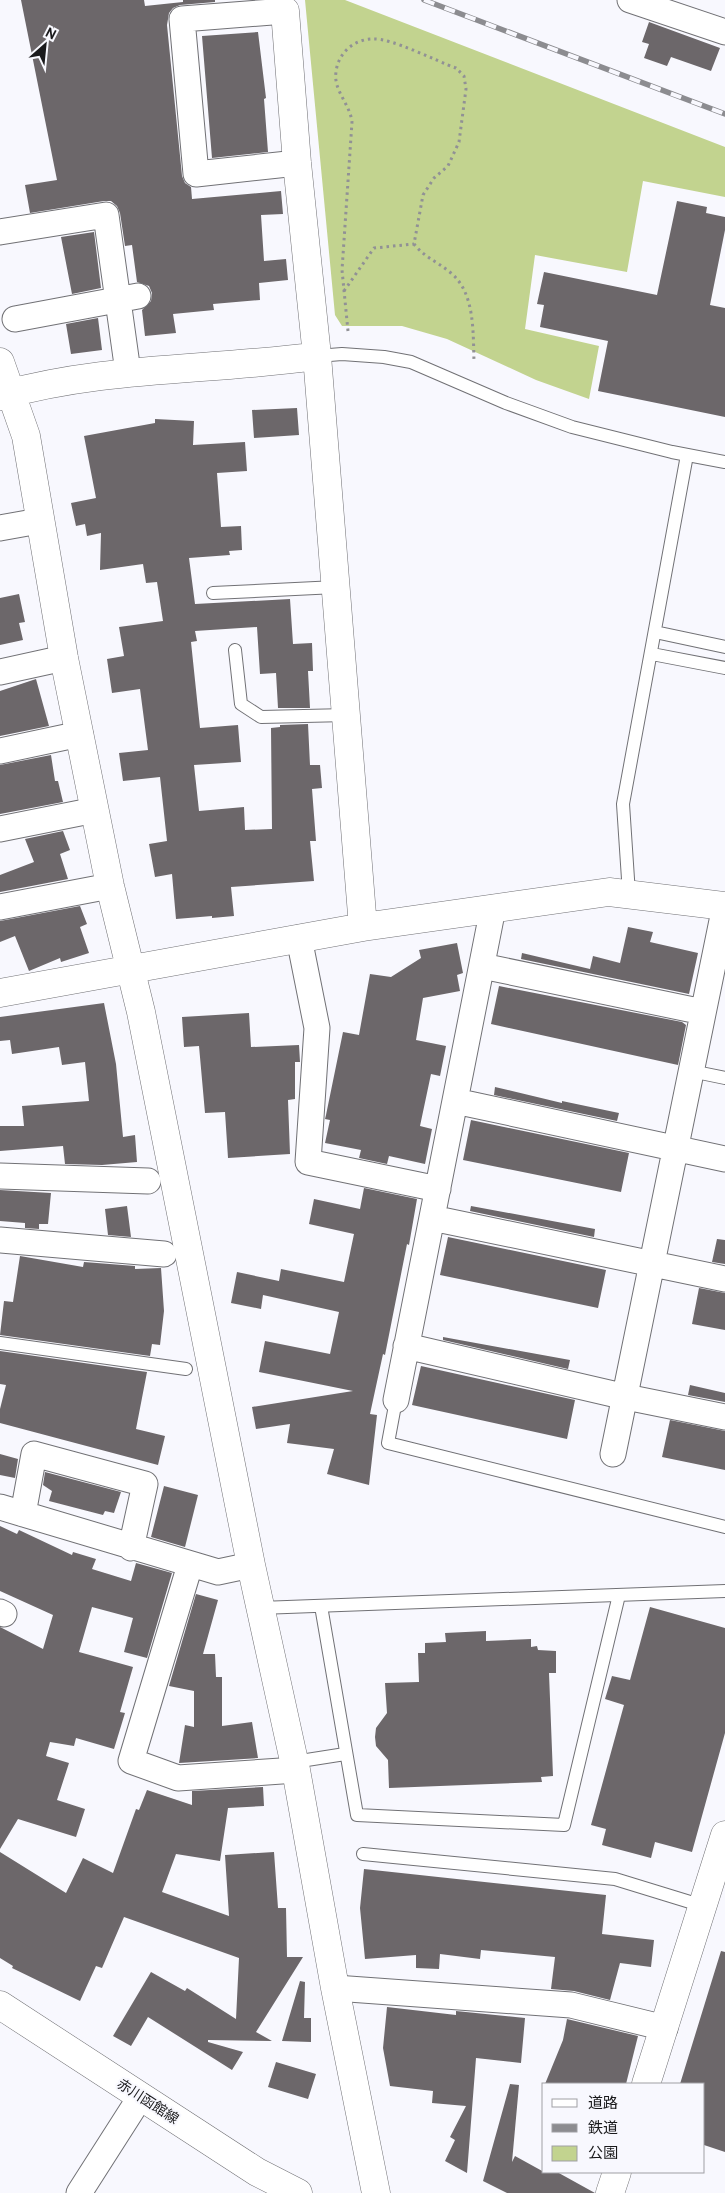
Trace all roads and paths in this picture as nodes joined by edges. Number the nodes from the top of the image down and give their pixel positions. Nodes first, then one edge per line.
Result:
1 (630, 0) edge
2 (285, 11) joint
3 (725, 32) edge
4 (297, 163) junction
5 (0, 232) edge
6 (414, 244) junction
7 (344, 291) junction
8 (127, 298) junction
9 (16, 319) dead end
10 (348, 331) dead end
11 (317, 356) junction
12 (474, 361) dead end
13 (0, 362) edge
14 (128, 372) junction
15 (5, 395) edge
16 (687, 455) junction
17 (725, 462) edge
18 (39, 521) junction
19 (0, 528) edge
20 (336, 587) junction
21 (213, 594) dead end
22 (655, 632) junction
23 (725, 647) edge
24 (235, 650) dead end
25 (652, 654) junction
26 (64, 658) junction
27 (725, 668) edge
28 (0, 672) edge
29 (347, 715) junction
30 (80, 734) junction
31 (0, 751) edge
32 (95, 810) junction
33 (0, 829) edge
34 (110, 886) junction
35 (629, 894) junction
36 (725, 906) edge
37 (0, 907) edge
38 (493, 908) junction
39 (363, 927) junction
40 (299, 938) junction
41 (720, 957) edge
42 (482, 966) junction
43 (130, 970) junction
44 (0, 993) edge
45 (703, 1012) junction
46 (691, 1072) junction
47 (725, 1078) edge
48 (455, 1101) junction
49 (675, 1149) junction
50 (725, 1159) edge
51 (0, 1176) edge
52 (148, 1181) dead end
53 (438, 1189) junction
54 (432, 1218) junction
55 (0, 1240) edge
56 (164, 1254) dead end
57 (652, 1263) junction
58 (725, 1279) edge
59 (0, 1343) edge
60 (406, 1346) junction
61 (186, 1369) dead end
62 (626, 1397) junction
63 (396, 1400) joint
64 (725, 1417) edge
65 (613, 1454) dead end
66 (12, 1510) edge
67 (725, 1527) edge
68 (131, 1548) junction
69 (190, 1565) junction
70 (251, 1565) junction
71 (725, 1591) edge
72 (619, 1595) junction
73 (320, 1606) junction
74 (260, 1608) junction
75 (345, 1754) junction
76 (295, 1766) junction
77 (725, 1835) edge
78 (363, 1854) dead end
79 (703, 1906) junction
80 (335, 1988) junction
81 (0, 2005) edge
82 (665, 2028) junction
83 (646, 2083) edge
84 (140, 2096) junction
85 (618, 2173) edge
86 (79, 2193) edge
87 (298, 2193) edge
88 (376, 2193) edge
89 (610, 2193) edge

1 - 3 street
2 - 4 street
2 - 4 street
4 - 11 street
5 - 8 street
6 - 7 path
6 - 7 path
6 - 12 path
7 - 10 path
8 - 9 street
8 - 14 street
11 - 14 street
11 - 16 lane
11 - 20 street
13 - 15 street
14 - 15 street
15 - 18 street
16 - 17 lane
16 - 22 lane
18 - 19 street
18 - 26 street
20 - 21 lane
20 - 29 street
22 - 23 lane
22 - 25 lane
24 - 29 lane
25 - 27 lane
25 - 35 lane
26 - 28 street
26 - 30 street
29 - 39 street
30 - 31 street
30 - 32 street
32 - 33 street
32 - 34 street
34 - 37 street
34 - 43 street
35 - 36 street
35 - 38 street
36 - 41 street
38 - 39 street
38 - 42 street
39 - 40 street
40 - 43 street
40 - 53 street
41 - 45 street
42 - 45 street
42 - 48 street
43 - 44 street
43 - 70 street
45 - 46 street
46 - 47 lane
46 - 49 street
48 - 49 street
48 - 53 street
49 - 50 street
49 - 57 street
51 - 52 street
53 - 54 street
54 - 57 street
54 - 60 street
55 - 56 street
57 - 58 street
57 - 62 street
59 - 61 lane
60 - 62 street
60 - 63 street
62 - 64 street
62 - 65 street
63 - 67 lane
66 - 68 street
66 - 68 street
68 - 69 street
69 - 70 street
69 - 76 street
70 - 74 street
71 - 72 lane
72 - 73 lane
72 - 75 lane
73 - 74 lane
73 - 75 lane
74 - 76 street
75 - 76 lane
76 - 80 street
77 - 79 street
78 - 79 lane
79 - 82 street
80 - 82 street
80 - 88 street
81 - 84 street, 赤川函館線
82 - 83 street
84 - 86 street
84 - 87 street, 赤川函館線
85 - 89 street

